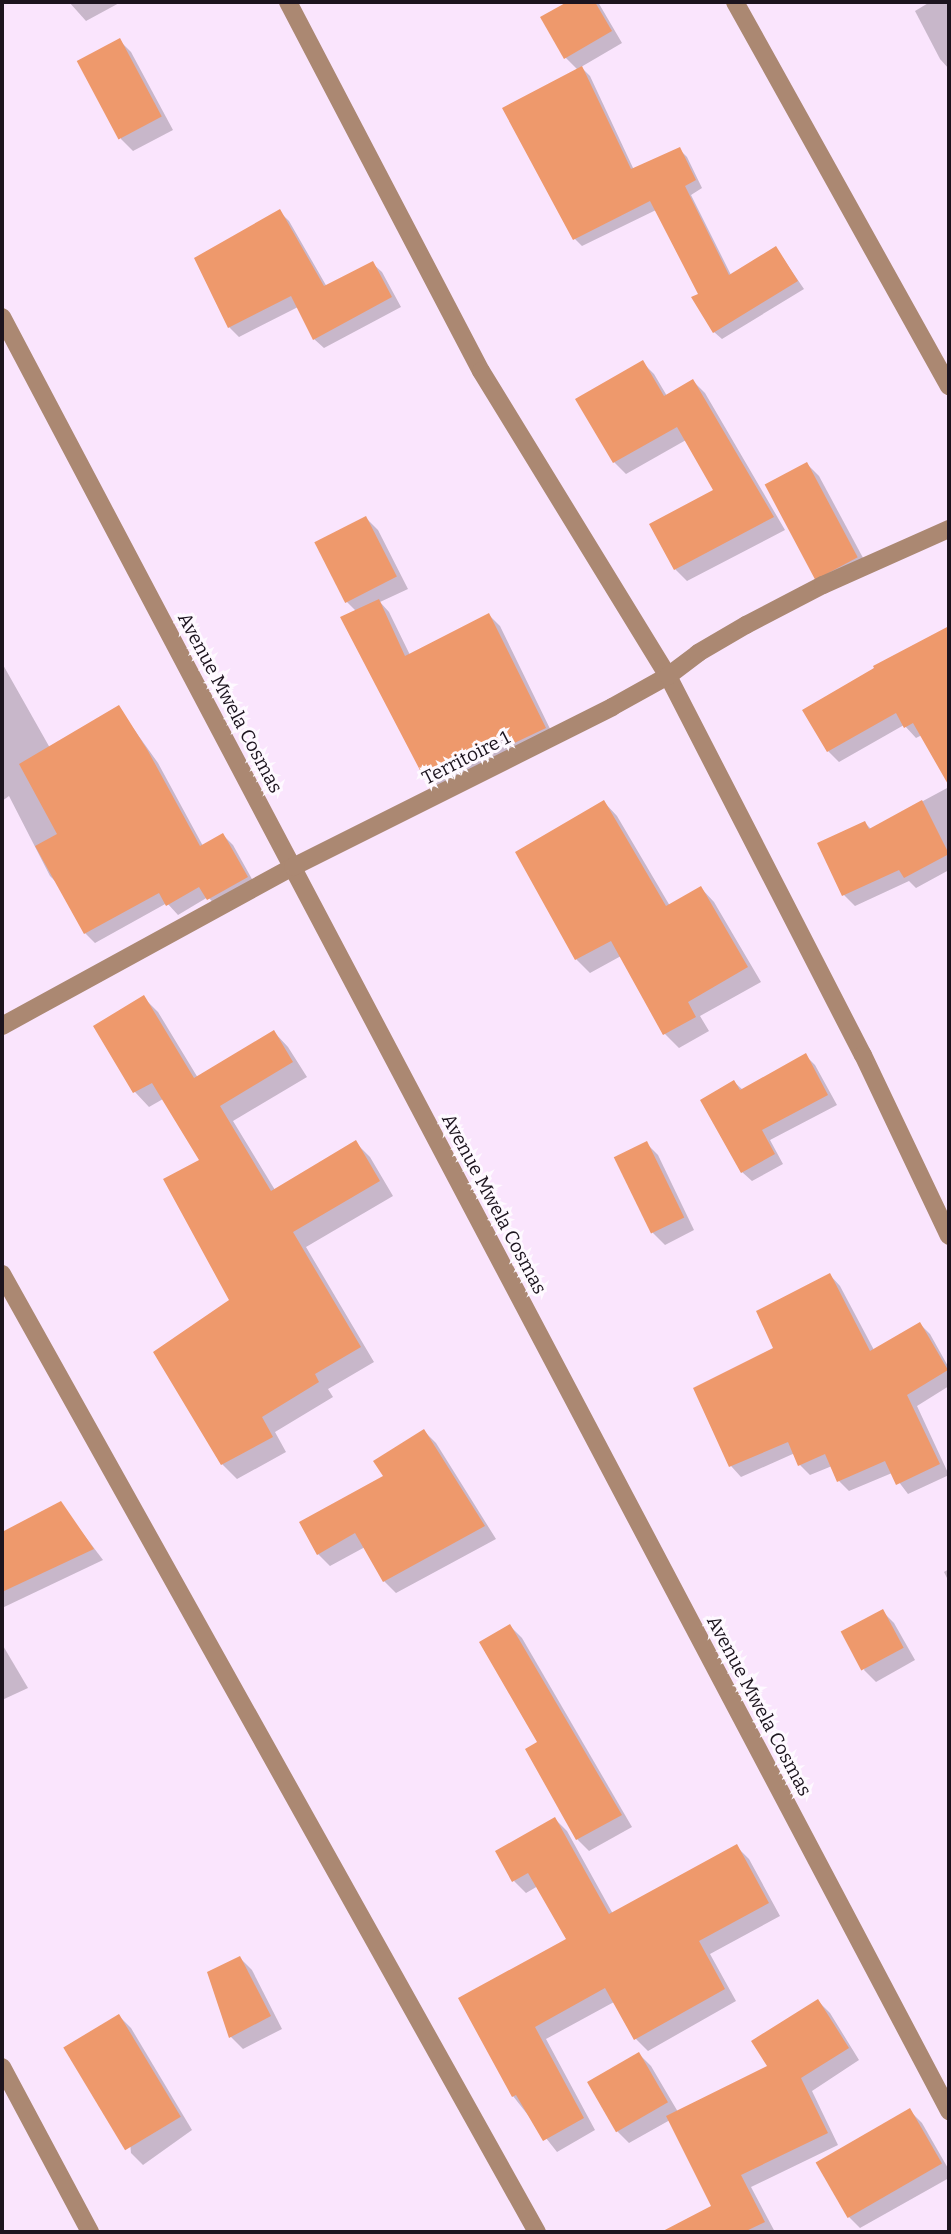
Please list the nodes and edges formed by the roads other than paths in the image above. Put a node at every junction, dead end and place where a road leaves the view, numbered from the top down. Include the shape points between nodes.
1 (288, 2) edge
2 (736, 2) edge
3 (2, 317) edge
4 (949, 386) edge
5 (949, 529) edge
6 (668, 677) junction
7 (293, 867) junction
8 (2, 1026) edge
9 (949, 1236) edge
10 (2, 1274) edge
11 (2, 2067) edge
12 (949, 2111) edge
13 (90, 2232) edge
14 (537, 2232) edge

1 - 6 street via 481,372
2 - 4 street
3 - 7 street, Avenue Mwela Cosmas
5 - 6 street, Territoire 1 via 746,625
6 - 7 street, Territoire 1
6 - 9 street via 863,1055
7 - 8 street, Territoire 1
7 - 12 street, Avenue Mwela Cosmas
10 - 14 street
11 - 13 street

